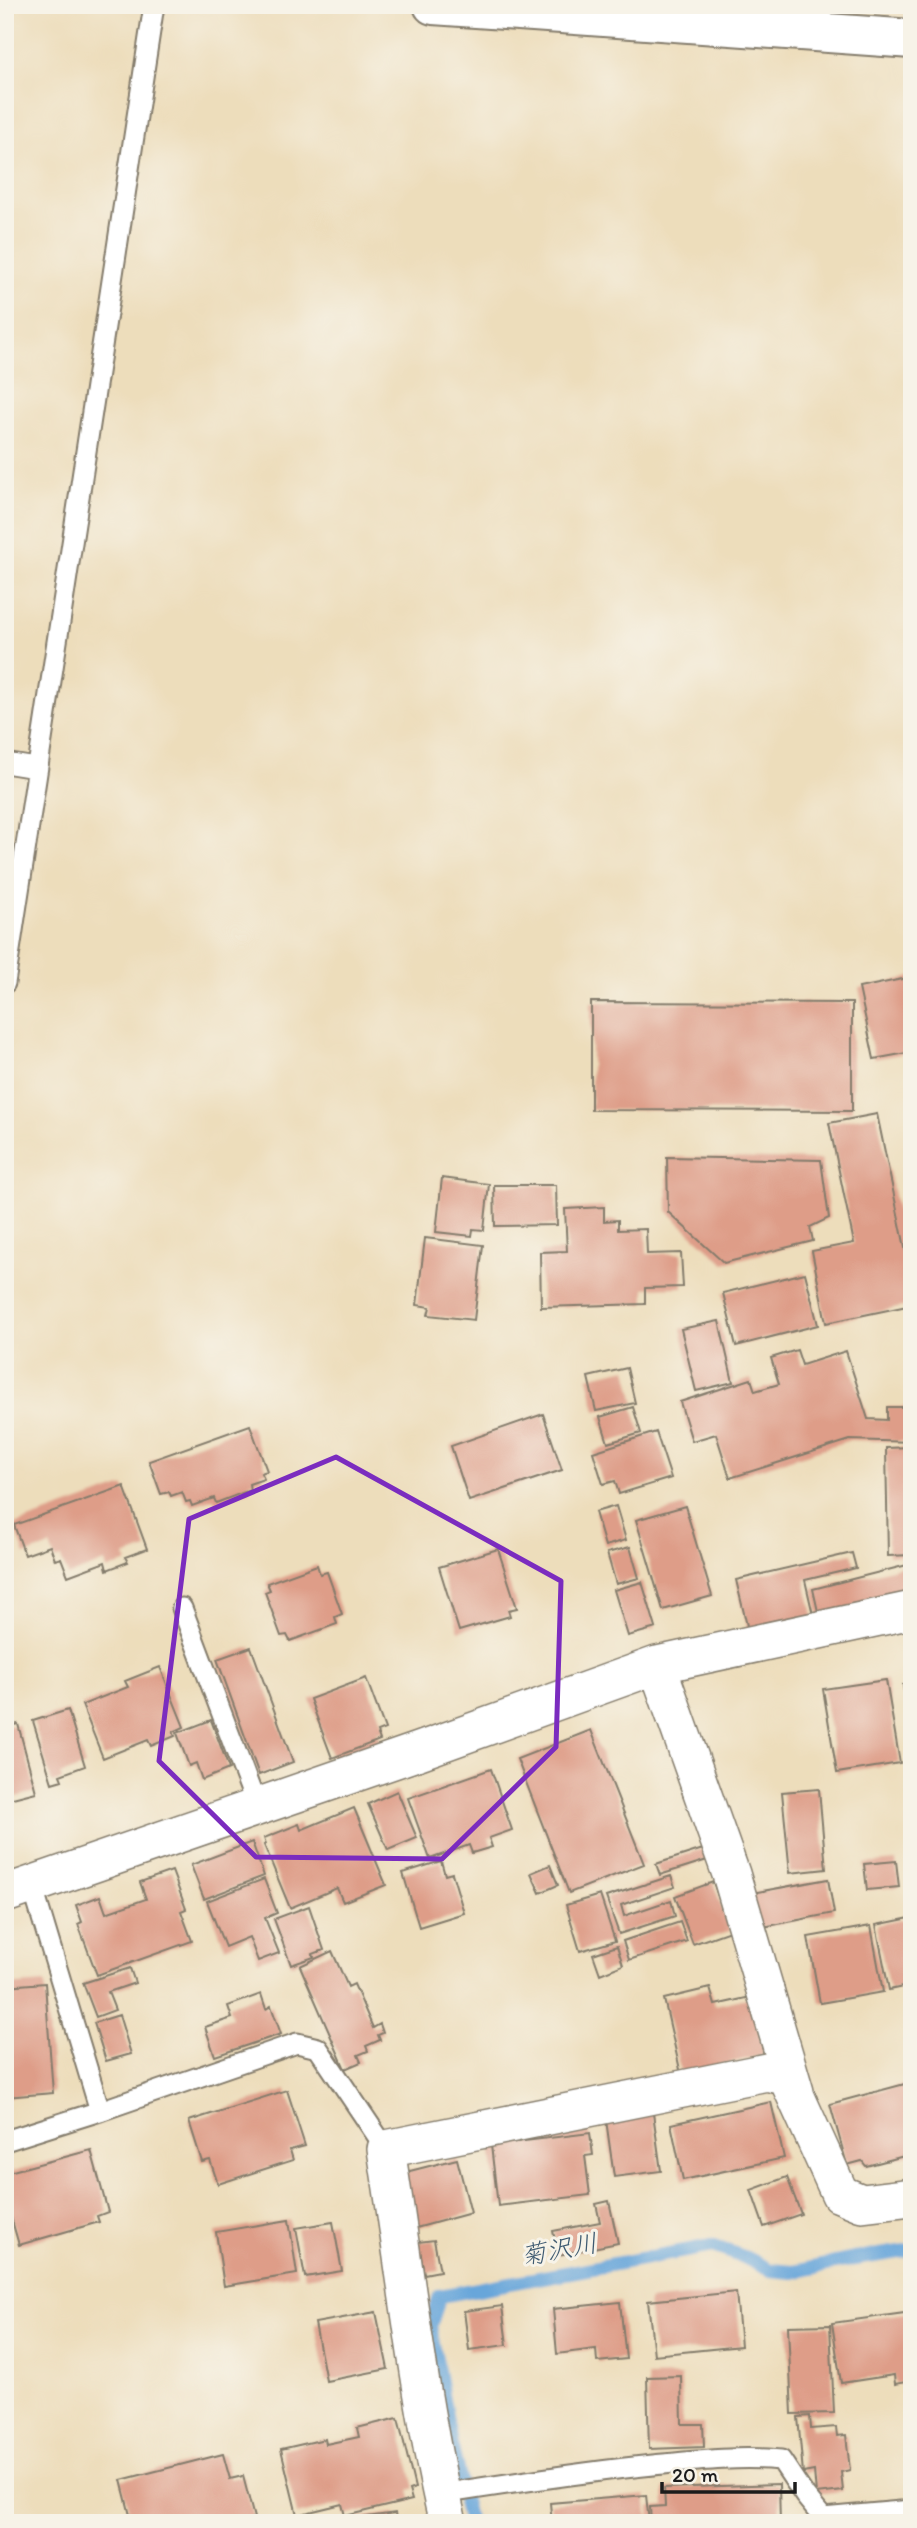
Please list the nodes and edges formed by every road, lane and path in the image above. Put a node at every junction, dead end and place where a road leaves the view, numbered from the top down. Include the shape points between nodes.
1 (154, 5) edge
2 (433, 5) edge
3 (912, 39) edge
4 (5, 763) edge
5 (36, 768) junction
6 (5, 983) edge
7 (182, 1608) dead end
8 (912, 1610) edge
9 (657, 1665) junction
10 (257, 1807) junction
11 (19, 1889) edge
12 (795, 2092) junction
13 (100, 2111) junction
14 (5, 2141) edge
15 (386, 2149) junction
16 (912, 2197) edge
17 (444, 2509) edge
18 (912, 2510) edge
19 (824, 2520) edge

1 - 5 lane
2 - 3 street
4 - 5 lane
5 - 6 lane
7 - 10 lane
8 - 9 street
9 - 10 street
9 - 12 street via 731,1874
10 - 11 street
11 - 13 lane
12 - 15 street via 787,2077 767,2072
12 - 16 street via 840,2194 862,2203
13 - 14 lane
13 - 15 lane via 306,2043 318,2048
15 - 17 street via 424,2410
17 - 19 lane via 581,2472 765,2459 781,2460
18 - 19 lane

